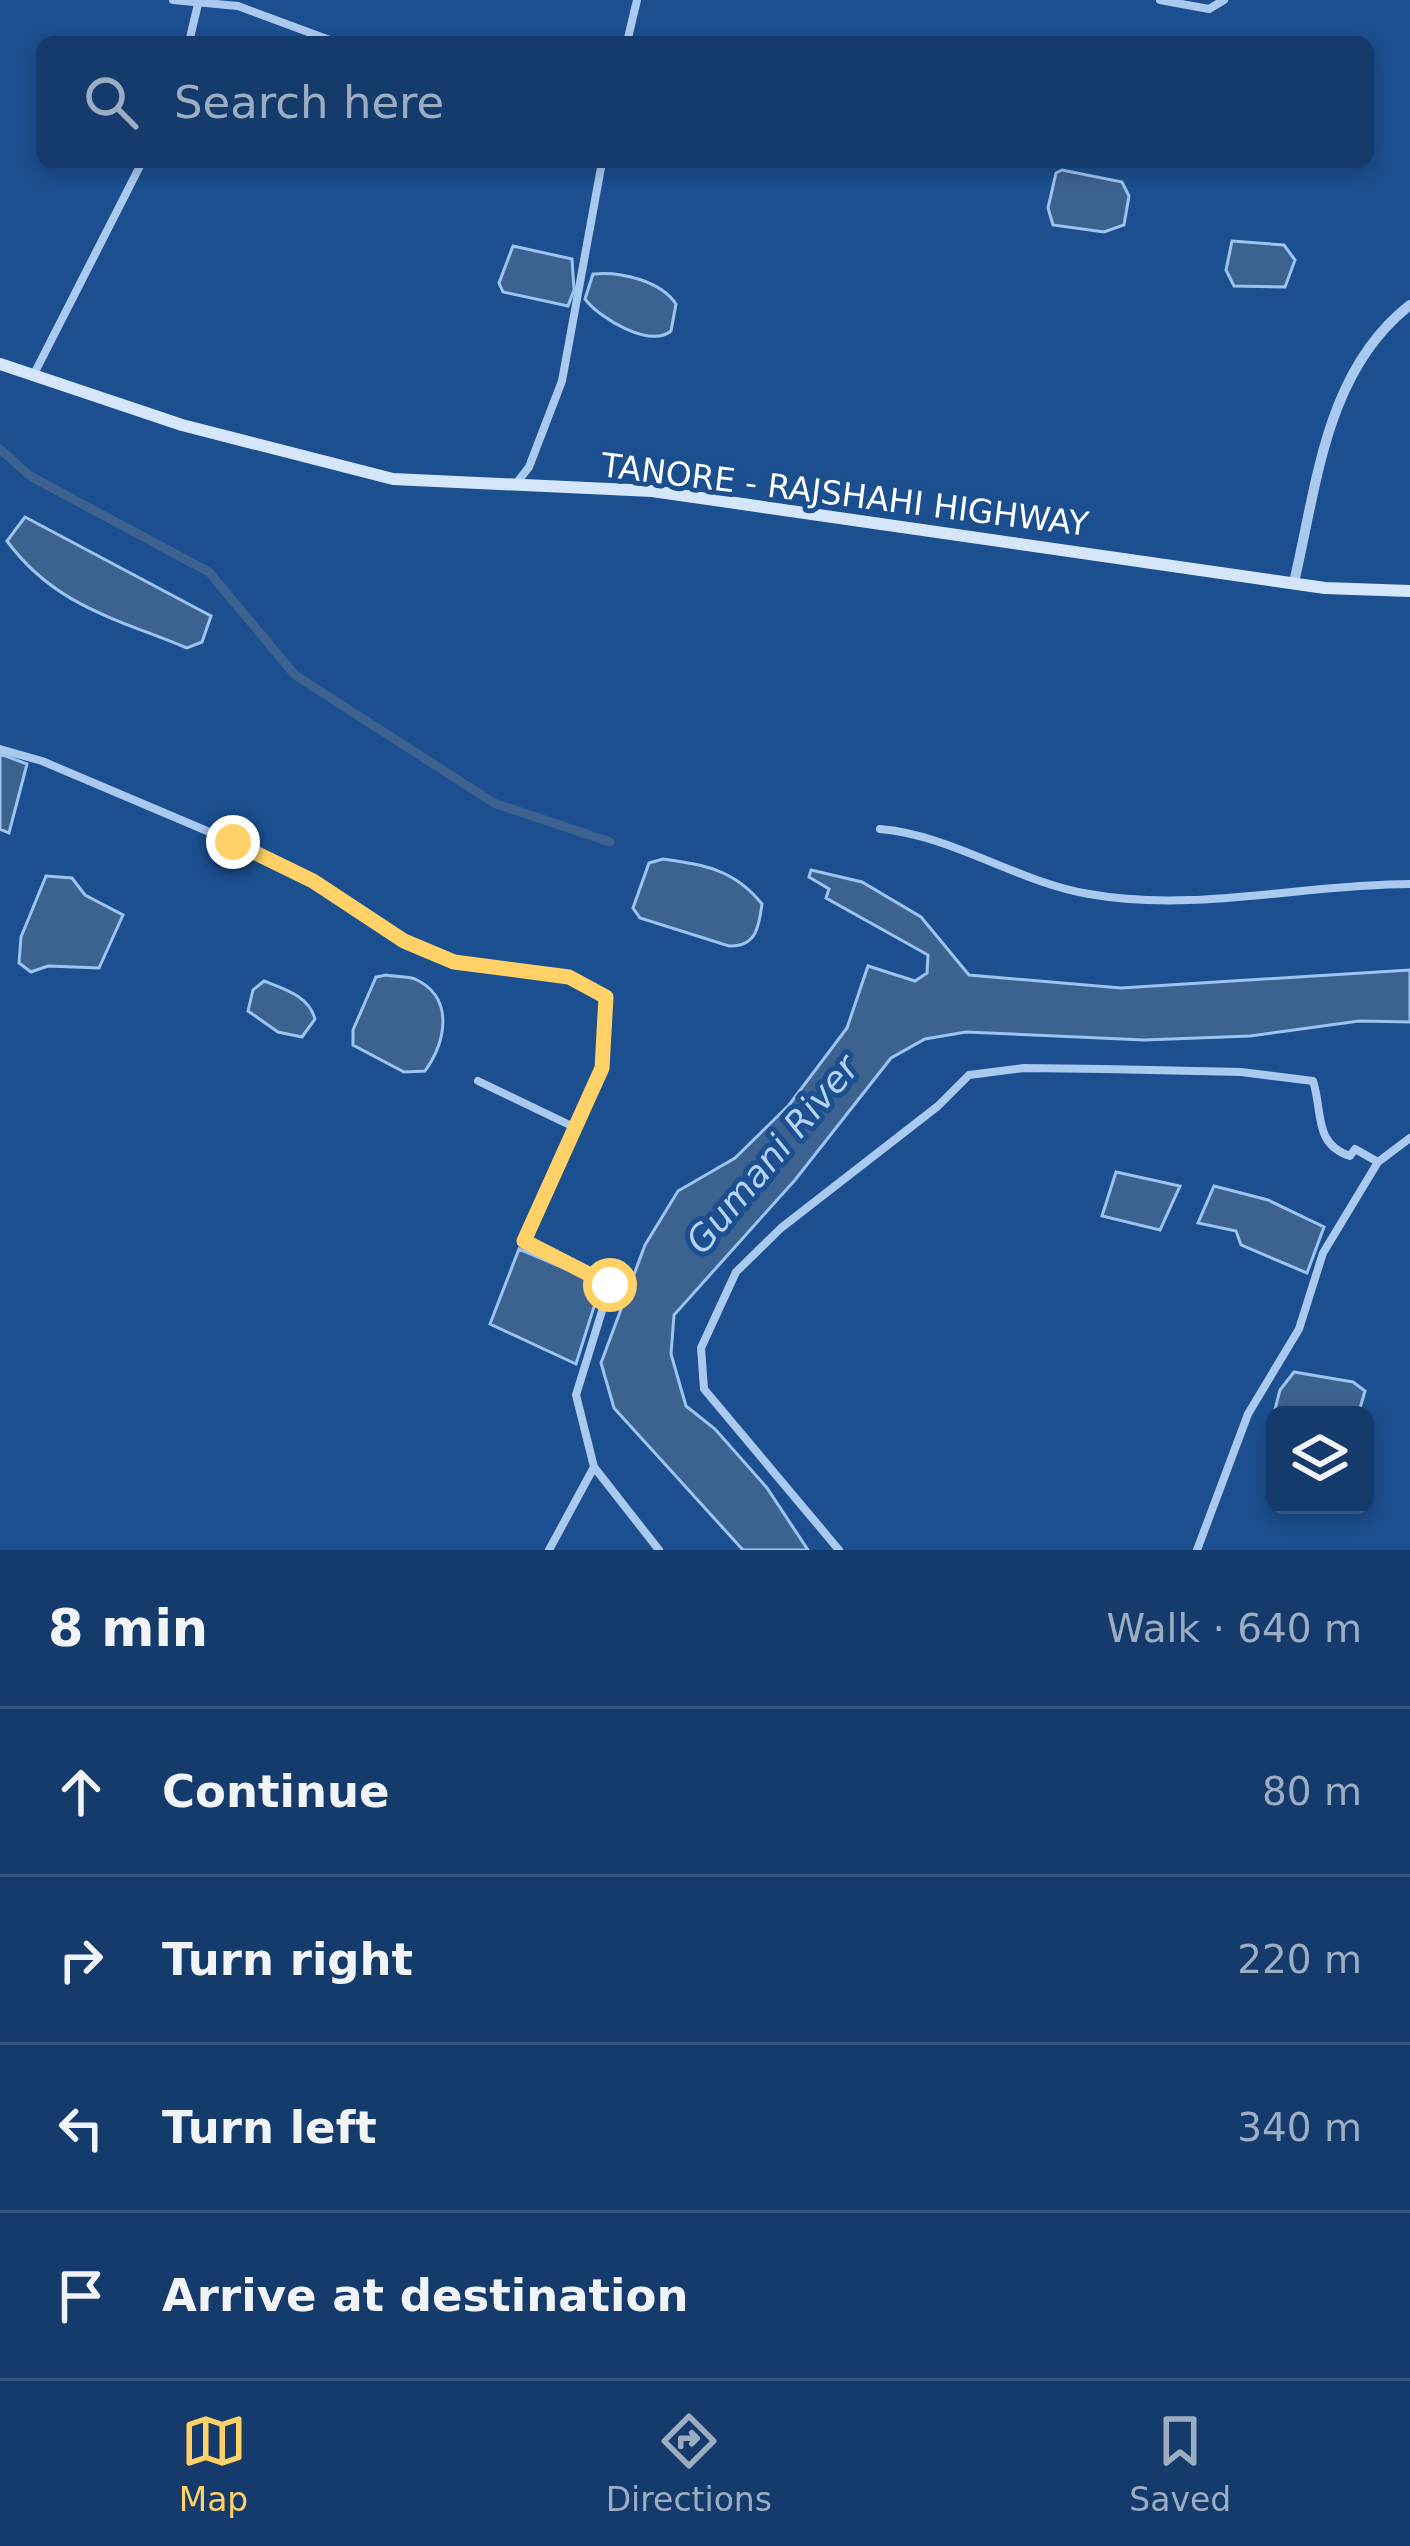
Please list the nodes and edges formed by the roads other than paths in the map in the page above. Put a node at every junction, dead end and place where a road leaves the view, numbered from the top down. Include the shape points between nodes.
1 (172, 0) edge
2 (637, 0) edge
3 (1160, 0) edge
4 (1224, 0) edge
5 (198, 4) junction
6 (190, 36) edge
7 (318, 36) edge
8 (628, 36) edge
9 (139, 168) edge
10 (601, 168) edge
11 (1410, 305) edge
12 (0, 364) edge
13 (34, 374) junction
14 (514, 486) junction
15 (1294, 582) junction
16 (1410, 591) edge
17 (0, 749) edge
18 (880, 829) dead end
19 (1410, 884) edge
20 (478, 1081) dead end
21 (576, 1128) junction
22 (1410, 1138) edge
23 (1378, 1162) junction
24 (594, 1466) junction
25 (548, 1550) edge
26 (659, 1550) edge
27 (839, 1550) edge
28 (1197, 1550) edge

1 - 5 street
2 - 8 street
3 - 4 street via 1209,9
5 - 6 street
5 - 7 street via 238,6
9 - 13 street
10 - 14 street via 564,373 529,467
11 - 15 street via 1343,390
12 - 13 main road, TANORE - RAJSHAHI HIGHWAY
13 - 14 main road, TANORE - RAJSHAHI HIGHWAY via 317,462 393,479
14 - 15 main road, TANORE - RAJSHAHI HIGHWAY via 652,490
15 - 16 main road, TANORE - RAJSHAHI HIGHWAY
17 - 21 street via 233,842 454,962 569,977 606,997 602,1068
18 - 19 street via 1092,895 1222,897
20 - 21 street
21 - 24 street via 524,1241 610,1285 576,1395
22 - 23 street
23 - 27 street via 1328,1142 1313,1081 1106,1069 970,1076 736,1272 701,1348 704,1388
23 - 28 street via 1323,1253 1299,1329 1248,1414
24 - 25 street
24 - 26 street

